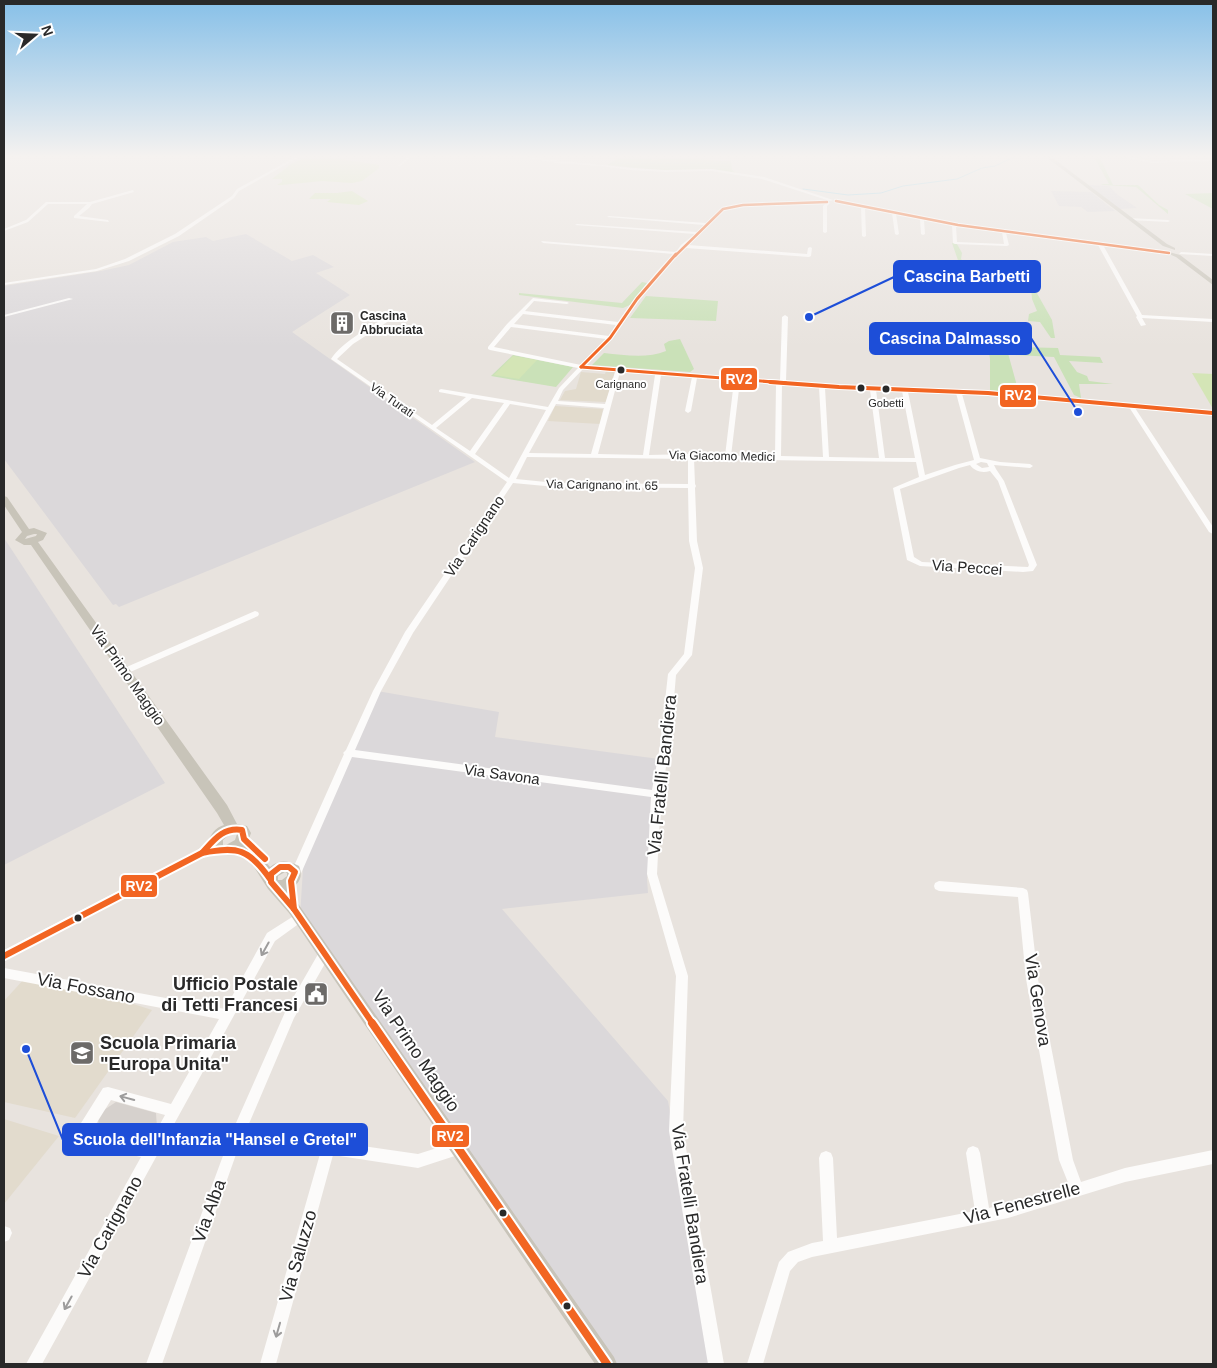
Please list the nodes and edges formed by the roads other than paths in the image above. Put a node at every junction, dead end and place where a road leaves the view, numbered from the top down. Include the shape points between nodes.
1 (922, 219) edge
2 (28, 220) edge
3 (98, 220) edge
4 (199, 220) edge
5 (650, 220) edge
6 (712, 220) edge
7 (824, 220) edge
8 (863, 220) edge
9 (895, 220) edge
10 (927, 220) edge
11 (1130, 220) edge
12 (1145, 220) edge
13 (108, 221) dead end
14 (1168, 221) dead end
15 (708, 224) junction
16 (954, 224) junction
17 (577, 225) dead end
18 (4, 230) edge
19 (824, 232) dead end
20 (1004, 232) junction
21 (697, 233) junction
22 (897, 234) dead end
23 (923, 234) dead end
24 (864, 236) dead end
25 (543, 242) dead end
26 (1099, 243) junction
27 (683, 246) junction
28 (810, 248) dead end
29 (1173, 251) junction
30 (676, 253) junction
31 (1213, 255) edge
32 (1213, 283) edge
33 (4, 284) edge
34 (71, 299) dead end
35 (567, 303) dead end
36 (522, 312) junction
37 (4, 316) edge
38 (393, 316) dead end
39 (1140, 316) junction
40 (785, 317) dead end
41 (1213, 321) edge
42 (619, 324) junction
43 (1143, 325) dead end
44 (509, 326) junction
45 (610, 338) junction
46 (581, 367) junction
47 (618, 370) junction
48 (658, 373) junction
49 (695, 375) junction
50 (737, 378) junction
51 (781, 382) junction
52 (822, 385) junction
53 (873, 388) junction
54 (905, 390) junction
55 (440, 391) dead end
56 (958, 391) junction
57 (471, 396) junction
58 (508, 402) junction
59 (552, 406) junction
60 (608, 406) junction
61 (1131, 406) junction
62 (688, 412) dead end
63 (1213, 413) edge
64 (432, 428) junction
65 (471, 455) junction
66 (525, 455) junction
67 (594, 455) junction
68 (646, 455) junction
69 (690, 456) junction
70 (728, 456) junction
71 (778, 457) junction
72 (826, 458) junction
73 (882, 459) junction
74 (918, 460) junction
75 (977, 462) junction
76 (1030, 466) dead end
77 (993, 468) junction
78 (922, 477) junction
79 (511, 481) junction
80 (693, 486) junction
81 (4, 500) edge
82 (1213, 532) edge
83 (255, 614) dead end
84 (125, 671) junction
85 (348, 753) junction
86 (656, 794) junction
87 (222, 837) junction
88 (244, 840) junction
89 (233, 850) junction
90 (304, 852) junction
91 (280, 867) junction
92 (293, 878) junction
93 (271, 882) junction
94 (939, 886) dead end
95 (297, 913) junction
96 (325, 953) junction
97 (4, 956) edge
98 (4, 973) edge
99 (228, 1015) junction
100 (174, 1111) junction
101 (162, 1132) junction
102 (235, 1140) junction
103 (328, 1148) junction
104 (458, 1148) junction
105 (151, 1153) junction
106 (973, 1153) dead end
107 (1213, 1157) edge
108 (826, 1158) dead end
109 (1077, 1188) junction
110 (983, 1216) junction
111 (830, 1246) junction
112 (34, 1364) edge
113 (154, 1364) edge
114 (268, 1364) edge
115 (607, 1364) edge
116 (716, 1364) edge
117 (755, 1364) edge

1 - 23 street
2 - 18 street
3 - 13 street
4 - 33 street via 133,257 97,270
5 - 15 street
6 - 15 street, Via Carignano
7 - 19 street
8 - 24 street
9 - 22 street
10 - 16 street
11 - 29 main road
12 - 14 street
15 - 21 street, Via Carignano
16 - 20 street
16 - 20 street via 955,243 1007,246
17 - 21 street
20 - 26 street
21 - 27 street, Via Carignano
25 - 30 street
26 - 29 street
26 - 39 street
27 - 28 street via 808,256
27 - 30 street, Via Carignano
29 - 31 street
29 - 32 main road
30 - 42 street, Via Carignano
34 - 37 street
35 - 36 street via 533,299
36 - 42 street
36 - 44 street
38 - 64 street, Via Turati via 355,340 334,360
39 - 41 street
39 - 43 street
40 - 51 street
42 - 45 street, Via Carignano
44 - 45 street
44 - 46 street via 490,348
45 - 46 street, Via Carignano
46 - 47 street
46 - 59 street, Via Carignano via 561,389
47 - 48 street
47 - 60 street
48 - 49 street
48 - 68 street
49 - 50 street
49 - 62 street
50 - 51 street
50 - 70 street
51 - 52 street
51 - 71 street
52 - 53 street
52 - 72 street
53 - 54 street
53 - 73 street
54 - 56 street
54 - 74 street
55 - 57 street
56 - 61 street
56 - 75 street
57 - 58 street
57 - 64 street
58 - 59 street
58 - 65 street
59 - 60 street
59 - 66 street, Via Carignano
60 - 67 street
61 - 63 street
61 - 82 street
64 - 65 street, Via Turati
65 - 79 street, Via Turati
66 - 67 street, Via Giacomo Medici
66 - 79 street, Via Carignano
67 - 68 street, Via Giacomo Medici
68 - 69 street, Via Giacomo Medici
69 - 70 street, Via Giacomo Medici
69 - 80 street, Via Fratelli Bandiera
70 - 71 street, Via Giacomo Medici
71 - 72 street, Via Giacomo Medici
72 - 73 street, Via Giacomo Medici
73 - 74 street, Via Giacomo Medici
74 - 78 street
75 - 77 street, Via Peccei
75 - 78 street, Via Peccei
76 - 77 street
77 - 78 street, Via Peccei via 1033,565 1030,569 920,564 910,558 896,488
79 - 80 street, Via Carignano int. 65 via 556,485
79 - 85 street, Via Carignano via 409,632
80 - 86 street, Via Fratelli Bandiera via 693,541 699,568 688,655 672,674 665,746
81 - 84 main road, Via Primo Maggio
83 - 84 street
84 - 87 main road, Via Primo Maggio via 222,809
85 - 86 street, Via Savona
85 - 90 street, Via Carignano
86 - 116 street, Via Fratelli Bandiera via 652,874 682,976 676,1130
87 - 88 main road via 242,830
87 - 89 main road
87 - 97 street via 202,853
88 - 89 main road
88 - 91 main road via 270,864
89 - 93 main road, Via Primo Maggio via 248,852
90 - 91 street
90 - 92 street, Via Carignano
91 - 92 main road via 294,870
91 - 93 main road via 273,871
92 - 93 main road via 282,886
92 - 95 main road
93 - 95 main road, Via Primo Maggio
94 - 109 street, Via Genova via 1023,893 1032,979 1066,1160
95 - 96 main road, Via Primo Maggio
95 -> 99 street, Via Carignano via 271,937
96 - 102 street, Via Alba via 290,1014
96 - 104 main road, Via Primo Maggio
98 - 99 street, Via Fossano
99 - 100 street, Via Carignano
100 - 101 street, Via Carignano
100 -> 105 street via 108,1093 81,1136
101 - 102 street
101 - 105 street, Via Carignano
102 - 103 street
102 - 113 street, Via Alba
103 - 104 street via 418,1161
103 -> 114 street, Via Saluzzo
104 - 115 main road, Via Primo Maggio
105 -> 112 street, Via Carignano
106 - 110 street
107 - 109 street, Via Fenestrelle
108 - 111 street
109 - 110 street, Via Fenestrelle
110 - 111 street, Via Fenestrelle
111 - 117 street, Via Fenestrelle via 793,1257 784,1267

